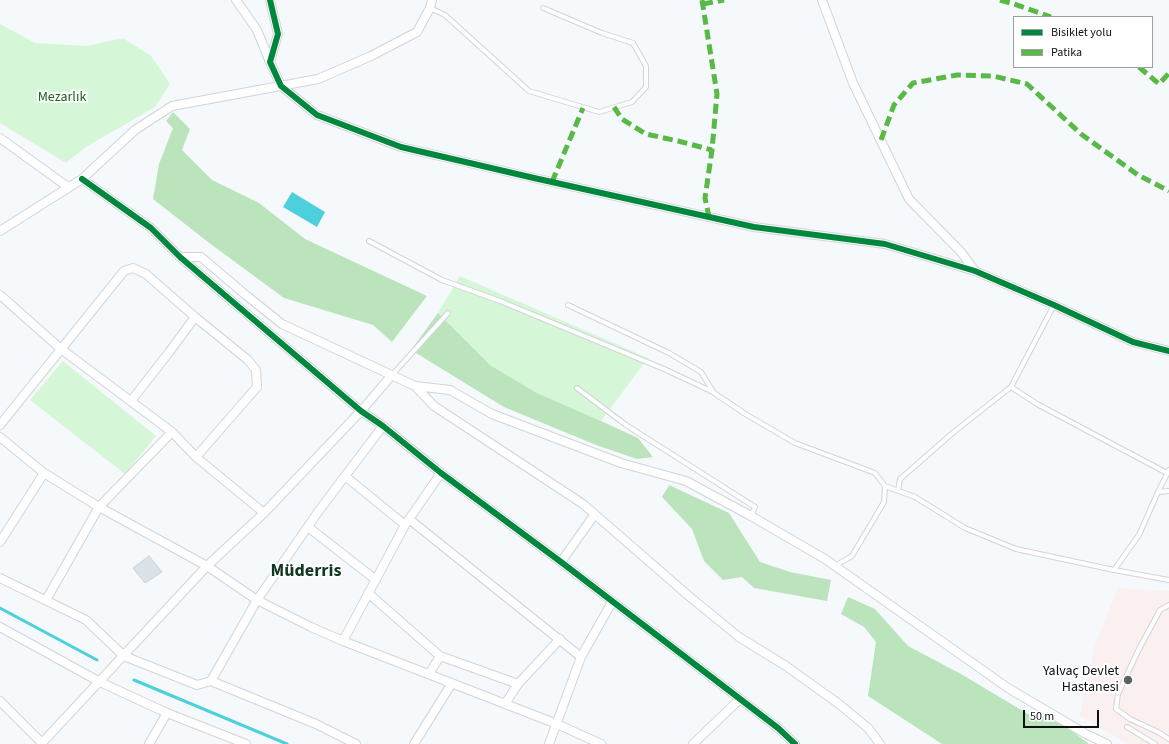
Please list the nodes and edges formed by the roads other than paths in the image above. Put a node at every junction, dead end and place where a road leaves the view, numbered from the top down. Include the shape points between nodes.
1 (236, 0) edge
2 (270, 0) edge
3 (822, 0) edge
4 (431, 4) edge
5 (543, 8) dead end
6 (270, 62) junction
7 (281, 86) junction
8 (0, 138) edge
9 (82, 178) junction
10 (68, 187) junction
11 (0, 231) edge
12 (369, 241) dead end
13 (180, 257) junction
14 (975, 271) junction
15 (0, 295) edge
16 (1054, 305) junction
17 (568, 306) dead end
18 (448, 313) dead end
19 (195, 317) junction
20 (61, 349) junction
21 (1169, 351) edge
22 (392, 375) junction
23 (415, 386) junction
24 (1011, 387) junction
25 (577, 388) dead end
26 (714, 393) junction
27 (131, 401) junction
28 (361, 411) junction
29 (0, 425) edge
30 (383, 426) junction
31 (172, 432) junction
32 (0, 437) edge
33 (196, 457) junction
34 (1168, 471) edge
35 (44, 473) junction
36 (441, 473) junction
37 (345, 476) junction
38 (885, 486) junction
39 (898, 491) junction
40 (1169, 491) edge
41 (1158, 492) junction
42 (99, 507) junction
43 (264, 513) junction
44 (595, 514) junction
45 (751, 516) junction
46 (407, 522) junction
47 (308, 527) junction
48 (0, 542) edge
49 (561, 562) junction
50 (206, 566) junction
51 (835, 566) junction
52 (1114, 570) junction
53 (0, 578) edge
54 (376, 580) junction
55 (1169, 580) edge
56 (368, 593) junction
57 (46, 600) junction
58 (257, 600) junction
59 (612, 602) junction
60 (1169, 605) edge
61 (0, 627) edge
62 (560, 639) junction
63 (343, 641) junction
64 (124, 656) junction
65 (440, 656) junction
66 (581, 657) junction
67 (429, 674) junction
68 (211, 681) junction
69 (100, 682) junction
70 (452, 683) junction
71 (518, 684) junction
72 (740, 699) junction
73 (0, 701) edge
74 (505, 704) junction
75 (167, 713) junction
76 (557, 724) junction
77 (1127, 727) dead end
78 (1169, 739) edge
79 (235, 742) edge
80 (42, 744) edge
81 (149, 744) edge
82 (246, 744) edge
83 (356, 744) edge
84 (414, 744) edge
85 (549, 744) edge
86 (601, 744) edge
87 (693, 744) edge
88 (795, 744) edge
89 (880, 744) edge
90 (1107, 744) edge
91 (1155, 744) edge

1 - 6 street via 257,30
2 - 6 street via 278,34
3 - 14 street via 853,83 909,199 961,252
4 - 5 lane via 529,91 599,112 632,102 646,87 646,66 633,43
4 - 7 street via 417,32 410,36 318,79
6 - 7 street
7 - 9 street via 172,106 135,130
7 - 14 street via 317,114 401,147 754,227 885,244
8 - 10 street
9 - 10 street
9 - 13 street via 151,228
10 - 11 street
12 - 26 lane via 442,280 664,368
13 - 22 street via 201,257 282,324
13 - 28 street
14 - 16 street
15 - 20 street
16 - 21 street via 1133,342
16 - 24 lane
17 - 26 lane via 682,360 701,372
18 - 22 lane
19 - 20 street via 146,274 134,268 124,271
19 - 27 street
19 - 33 street via 248,360 256,370 257,387
20 - 27 street
20 - 29 street
22 - 23 street
22 - 28 street
23 - 44 street via 434,406
23 - 45 street via 450,390 492,414 622,463 686,481
24 - 34 lane via 1037,404
24 - 39 lane via 900,479
25 - 45 lane via 626,425 755,507
26 - 38 lane via 795,444 875,473
27 - 31 street
28 - 30 street
28 - 43 street
30 - 36 street
30 - 37 street
31 - 33 street
31 - 42 street
32 - 35 street
33 - 43 street
34 - 41 lane
35 - 42 street
35 - 48 street
36 - 46 street
36 - 49 street
37 - 46 street
37 - 47 street
38 - 39 lane
38 - 51 lane via 884,502 852,556
39 - 52 lane via 915,497 966,528 1016,549
40 - 41 lane
41 - 52 lane via 1139,536
42 - 50 street
42 - 57 street
43 - 50 street
44 - 49 street
44 - 89 street via 739,637 786,666 839,704 868,728
45 - 51 street
46 - 54 street
46 - 62 street
47 - 54 street
47 - 58 street
49 - 59 street
50 - 58 street
50 - 64 street
51 - 90 street via 1008,688
52 - 55 lane
53 - 57 street
54 - 56 street
56 - 63 street
56 - 65 street
57 - 64 street via 86,620
58 - 63 street
58 - 68 street
59 - 66 street
59 - 72 street
60 - 78 lane via 1160,610 1138,651 1118,694 1116,709
61 - 69 street
62 - 66 street
62 - 71 street
63 - 67 street
64 - 68 street via 197,685
64 - 69 street
65 - 67 street
65 - 71 street
66 - 76 street
67 - 70 street
68 - 83 street via 316,724
69 - 75 street
69 - 80 street
70 - 74 street
70 - 84 street
71 - 74 street
72 - 87 street
72 - 88 street
73 - 80 street
74 - 76 street
75 - 79 street
75 - 81 street
76 - 85 street
76 - 86 street
77 - 91 lane
79 - 82 street

